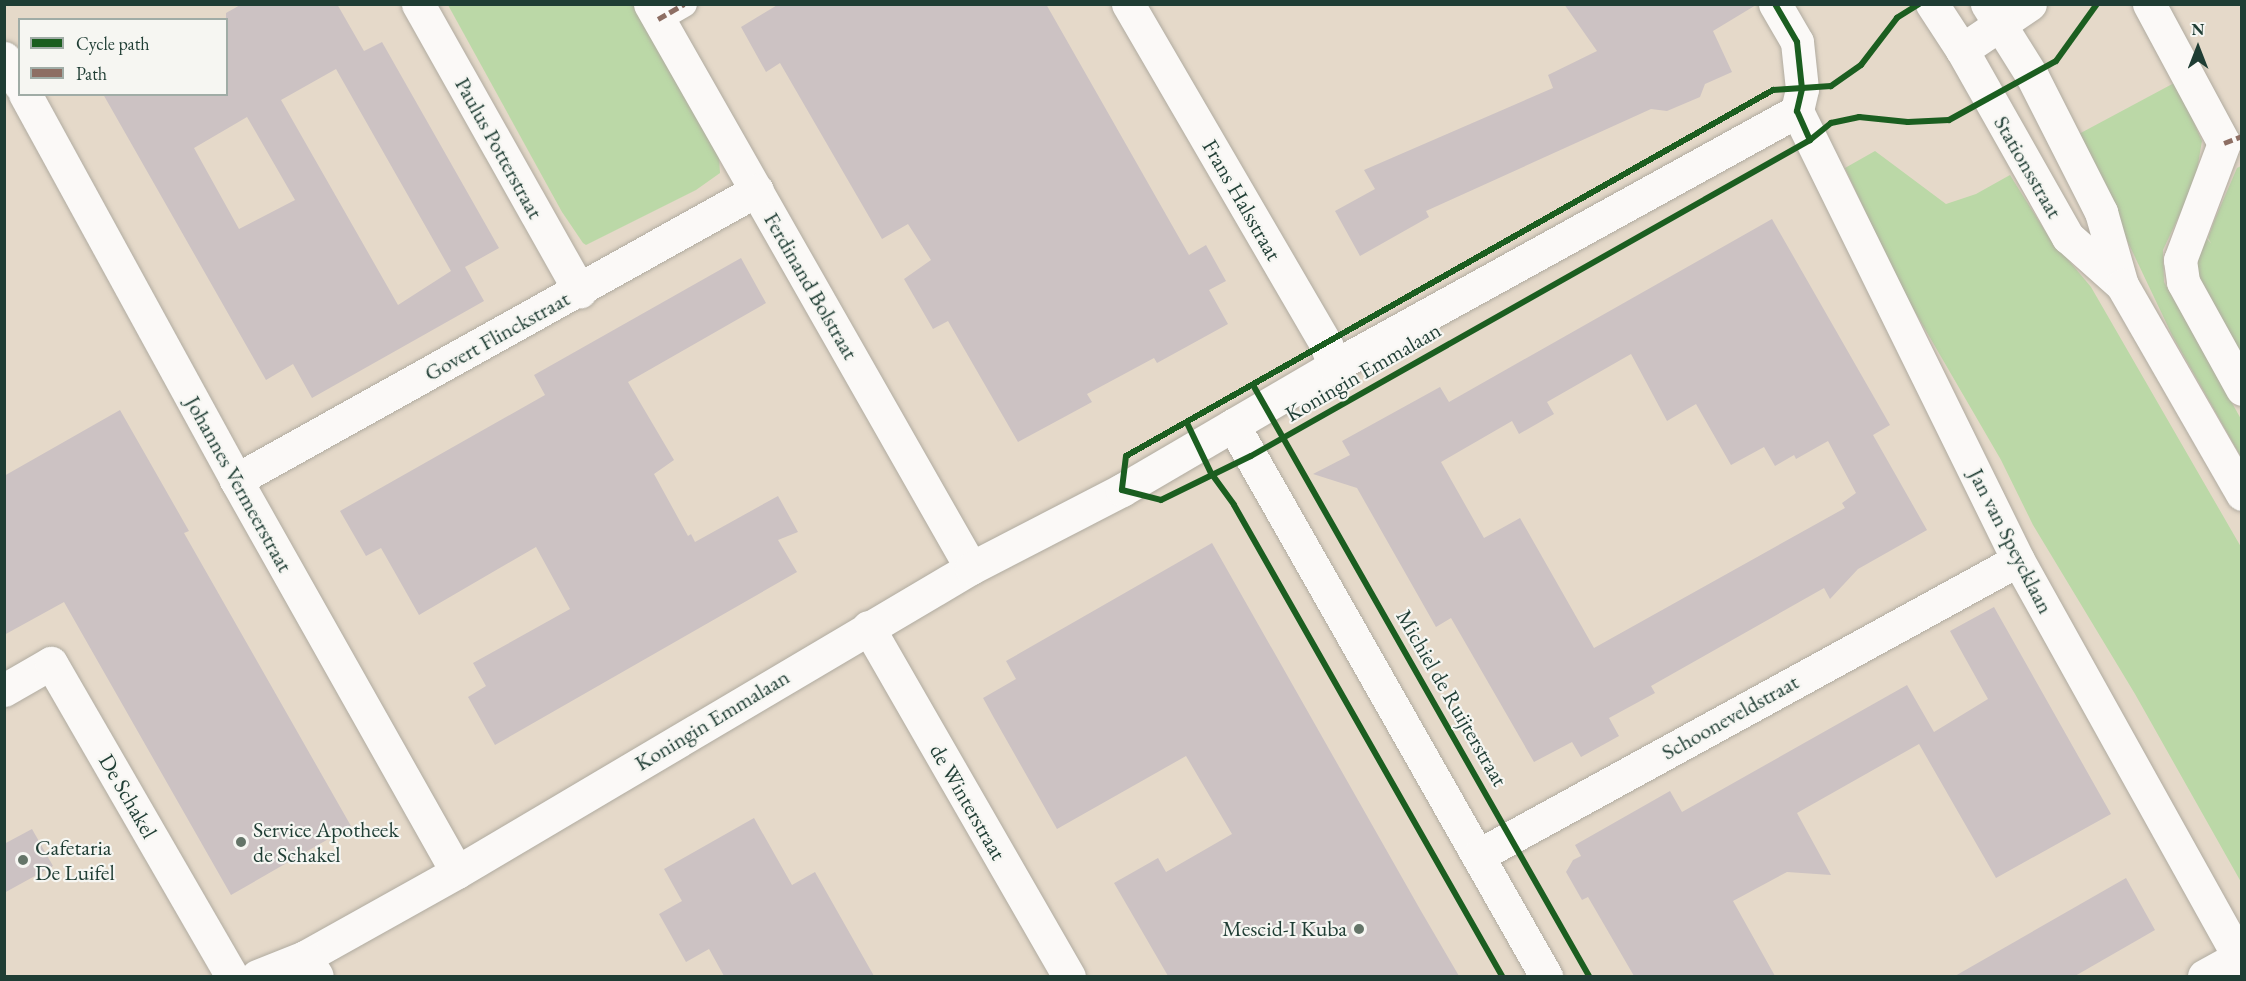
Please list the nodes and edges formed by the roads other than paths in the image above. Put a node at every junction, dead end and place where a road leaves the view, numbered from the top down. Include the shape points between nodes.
1 (418, 4) edge
2 (1128, 4) edge
3 (1775, 4) edge
4 (1932, 4) edge
5 (2030, 4) edge
6 (2149, 4) edge
7 (664, 9) edge
8 (1993, 15) edge
9 (1962, 50) junction
10 (4, 58) edge
11 (18, 82) edge
12 (26, 96) edge
13 (1797, 111) junction
14 (2233, 140) edge
15 (757, 190) junction
16 (2122, 285) junction
17 (580, 291) junction
18 (1334, 366) junction
19 (2241, 389) edge
20 (1233, 425) junction
21 (236, 480) junction
22 (2241, 494) edge
23 (2018, 560) junction
24 (971, 568) junction
25 (868, 627) junction
26 (4, 690) edge
27 (1479, 855) junction
28 (458, 872) junction
29 (2240, 960) edge
30 (312, 967) edge
31 (232, 976) edge
32 (257, 976) edge
33 (1069, 976) edge
34 (1546, 976) edge
35 (2204, 976) edge

1 - 17 street, Paulus Potterstraat
2 - 18 street, Frans Halsstraat via 1326,344
3 - 13 street via 1797,42 1802,89
4 - 9 street, Stationsstraat
5 - 8 street
6 - 14 street
7 - 15 street, Ferdinand Bolstraat
8 - 9 street
8 - 16 street, Stationsstraat via 2032,76 2101,212
9 - 16 street, Stationsstraat via 2068,237
10 - 11 street
12 - 21 street, Johannes Vermeerstraat
13 - 18 street, Koningin Emmalaan
13 - 23 street, Jan van Speycklaan
14 - 19 street via 2180,260 2183,282
15 - 17 street, Govert Flinckstraat
15 - 24 street, Ferdinand Bolstraat
16 - 22 street, Stationsstraat
17 - 21 street, Govert Flinckstraat
18 - 20 street, Koningin Emmalaan
20 - 24 street, Koningin Emmalaan via 1122,490
20 - 27 street
21 - 28 street, Johannes Vermeerstraat
23 - 27 street, Schooneveldstraat
23 - 29 street, Jan van Speycklaan
24 - 25 street, Koningin Emmalaan
25 - 28 street, Koningin Emmalaan
25 - 33 street, de Winterstraat
26 - 31 street, De Schakel via 51,663
27 - 34 street
28 - 30 street, Koningin Emmalaan
29 - 35 street
30 - 32 street, Koningin Emmalaan

